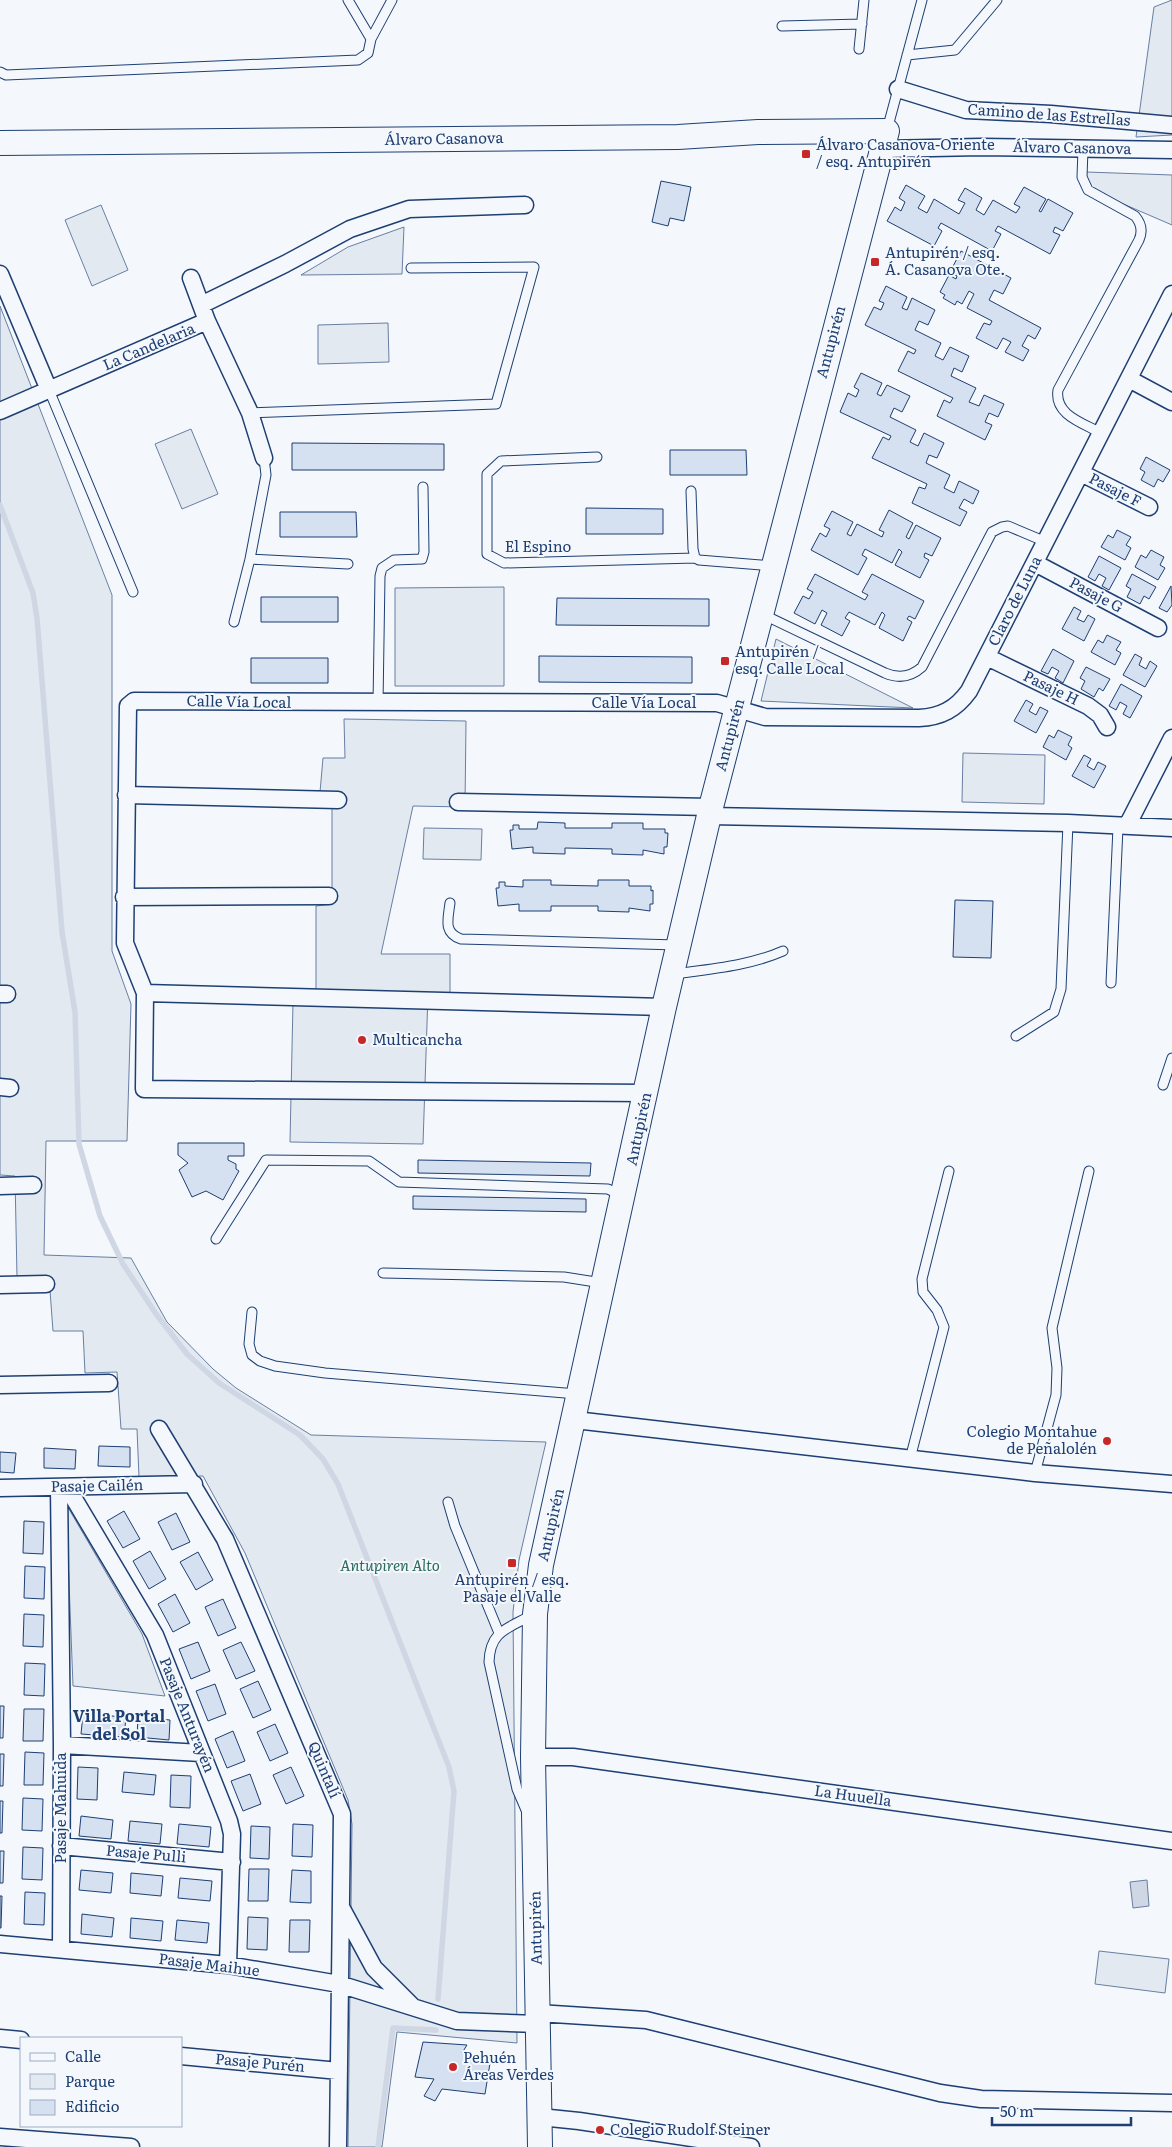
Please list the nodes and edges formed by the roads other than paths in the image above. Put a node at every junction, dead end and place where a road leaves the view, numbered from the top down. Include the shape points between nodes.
1 (348, 0) edge
2 (392, 0) edge
3 (864, 0) edge
4 (922, 0) edge
5 (997, 0) edge
6 (862, 24) junction
7 (782, 26) dead end
8 (372, 39) junction
9 (858, 49) dead end
10 (907, 55) junction
11 (0, 72) edge
12 (898, 89) junction
13 (1172, 125) edge
14 (885, 140) junction
15 (0, 143) edge
16 (1083, 148) junction
17 (1172, 150) edge
18 (525, 205) dead end
19 (411, 268) dead end
20 (0, 274) edge
21 (191, 278) dead end
22 (1172, 294) edge
23 (201, 304) junction
24 (207, 321) junction
25 (1129, 379) junction
26 (49, 390) junction
27 (1172, 402) edge
28 (0, 411) edge
29 (250, 413) junction
30 (1101, 433) junction
31 (596, 456) dead end
32 (264, 458) joint
33 (1081, 473) junction
34 (423, 487) dead end
35 (691, 491) dead end
36 (1149, 507) dead end
37 (1046, 542) junction
38 (695, 558) junction
39 (250, 559) junction
40 (1035, 563) junction
41 (348, 564) dead end
42 (772, 566) junction
43 (133, 592) dead end
44 (760, 613) junction
45 (234, 622) dead end
46 (1158, 628) dead end
47 (987, 656) junction
48 (378, 704) junction
49 (737, 708) junction
50 (1107, 727) dead end
51 (1172, 738) edge
52 (126, 795) junction
53 (338, 800) dead end
54 (458, 802) dead end
55 (710, 812) junction
56 (1068, 823) junction
57 (1123, 827) junction
58 (1172, 828) edge
59 (328, 896) dead end
60 (124, 897) junction
61 (450, 903) dead end
62 (680, 945) junction
63 (783, 951) dead end
64 (672, 974) junction
65 (1111, 983) dead end
66 (144, 993) junction
67 (664, 1007) junction
68 (1016, 1036) dead end
69 (1172, 1058) edge
70 (1163, 1084) dead end
71 (647, 1093) junction
72 (949, 1171) dead end
73 (1090, 1171) dead end
74 (34, 1185) dead end
75 (0, 1186) edge
76 (624, 1198) junction
77 (216, 1240) dead end
78 (383, 1273) dead end
79 (605, 1283) junction
80 (46, 1284) dead end
81 (0, 1285) edge
82 (252, 1312) dead end
83 (109, 1383) dead end
84 (0, 1385) edge
85 (580, 1395) junction
86 (575, 1420) junction
87 (159, 1429) dead end
88 (910, 1459) junction
89 (1035, 1473) junction
90 (194, 1484) junction
91 (1172, 1484) edge
92 (63, 1487) junction
93 (0, 1488) edge
94 (448, 1502) dead end
95 (535, 1614) junction
96 (499, 1633) junction
97 (62, 1745) junction
98 (201, 1753) junction
99 (533, 1757) junction
100 (535, 1831) junction
101 (1172, 1841) edge
102 (61, 1846) junction
103 (232, 1862) junction
104 (341, 1906) junction
105 (0, 1944) edge
106 (60, 1949) junction
107 (228, 1965) junction
108 (339, 1984) junction
109 (414, 2007) junction
110 (538, 2018) junction
111 (0, 2038) edge
112 (20, 2040) edge
113 (182, 2056) edge
114 (339, 2071) junction
115 (1172, 2103) edge
116 (540, 2117) junction
117 (0, 2136) edge
118 (696, 2143) edge
119 (132, 2147) edge
120 (338, 2147) edge
121 (540, 2147) edge
122 (751, 2147) edge

1 - 8 lane
2 - 8 lane
3 - 6 lane
4 - 10 lane
5 - 10 lane via 955,50
6 - 7 lane
6 - 9 lane
8 - 11 lane via 368,53 358,60 6,75
10 - 12 lane
12 - 13 street, Camino de las Estrellas via 966,110
12 - 14 lane
14 - 15 street, Álvaro Casanova via 758,132 678,137
14 - 16 street, Álvaro Casanova
14 - 42 street, Antupirén
16 - 17 street, Álvaro Casanova
16 - 30 lane via 1082,177 1088,190 1135,216 1142,231 1058,390 1058,402 1063,411
18 - 23 street via 409,209 350,229
19 - 29 lane via 534,266 496,404
20 - 26 street
21 - 23 street, La Candelaria
22 - 25 street, Claro de Luna
23 - 24 street, La Candelaria
24 - 26 street, La Candelaria
24 - 29 street
25 - 27 street
25 - 30 street, Claro de Luna
26 - 28 street, La Candelaria
26 - 43 lane
29 - 32 street
30 - 33 street, Claro de Luna
31 - 38 lane, El Espino via 501,461 493,466 487,474 487,554 504,563
32 - 39 lane via 266,475
33 - 36 street, Pasaje F
33 - 37 street, Claro de Luna
34 - 48 lane via 422,559 394,560 382,568 380,576
35 - 38 lane
37 - 40 street, Claro de Luna
37 - 44 lane via 1008,526 992,532 922,667 909,675 885,673
38 - 42 lane, El Espino
39 - 41 lane
39 - 45 lane
40 - 46 street, Pasaje G
40 - 47 street, Claro de Luna
42 - 44 street, Antupirén
44 - 49 street, Antupirén
47 - 49 street, Claro de Luna via 964,698 950,710 930,718 765,717
47 - 50 street, Pasaje H via 1088,706 1100,715
48 - 49 street, Calle Vía Local via 717,703
48 - 52 street, Calle Vía Local via 134,701 128,706
49 - 55 street, Antupirén
51 - 57 street
52 - 53 street
52 - 60 street, Calle Vía Local
54 - 55 street
55 - 56 street
55 - 62 street, Antupirén
56 - 57 street
56 - 68 lane via 1061,989 1054,1012
57 - 58 street
57 - 65 lane
59 - 60 street
60 - 66 street, Calle Vía Local via 125,943
61 - 62 lane via 449,931 461,939
62 - 64 street, Antupirén
63 - 64 lane via 724,967
64 - 67 street, Antupirén
66 - 67 street
66 - 71 street, Calle Vía Local via 144,1089
67 - 71 street, Antupirén
69 - 70 lane
71 - 76 street, Antupirén
72 - 88 lane via 922,1279 923,1292 937,1310 944,1327
73 - 89 lane via 1052,1328 1056,1395
74 - 75 street
76 - 77 lane via 608,1188 399,1182 369,1160 266,1160
76 - 79 street, Antupirén
78 - 79 lane via 564,1277
79 - 85 street, Antupirén
80 - 81 street
82 - 85 lane via 249,1344 252,1355 275,1366
83 - 84 street
85 - 86 street, Antupirén
86 - 88 street
86 - 95 street, Antupirén via 541,1565
87 - 90 street, Quintalí
88 - 89 street
89 - 91 street
90 - 92 street, Pasaje Cailén
90 - 104 street, Quintalí via 225,1539 339,1806 343,1832
92 - 93 street, Pasaje Cailén
92 - 97 street, Pasaje Mahuida
92 - 98 street, Pasaje Anturayén via 155,1636
94 - 96 lane
95 - 96 lane
95 - 99 street, Antupirén
96 - 100 lane via 490,1647 489,1662 517,1789
97 - 98 street
97 - 102 street, Pasaje Mahuida
98 - 103 street, Pasaje Anturayén via 229,1821
99 - 100 street, Antupirén
99 - 101 street, La Huuella via 573,1757
100 - 110 street, Antupirén
102 - 103 street, Pasaje Pulli
102 - 106 street, Pasaje Mahuida
103 - 107 street, Pasaje Anturayén
104 - 108 street, Quintalí
104 - 109 street, Pasaje Maihue via 374,1968
105 - 106 street, Pasaje Maihue
106 - 107 street, Pasaje Maihue
107 - 108 street, Pasaje Maihue
108 - 109 street, Pasaje Maihue
108 - 114 street, Quintalí
109 - 110 street, Pasaje Maihue via 457,2021
110 - 115 street, Pasaje Maihue via 646,2020 940,2093 981,2099
110 - 116 street, Antupirén
111 - 112 street
113 - 114 street, Pasaje Purén
114 - 120 street, Quintalí
116 - 118 street
116 - 121 street, Antupirén
117 - 119 street
118 - 122 street

